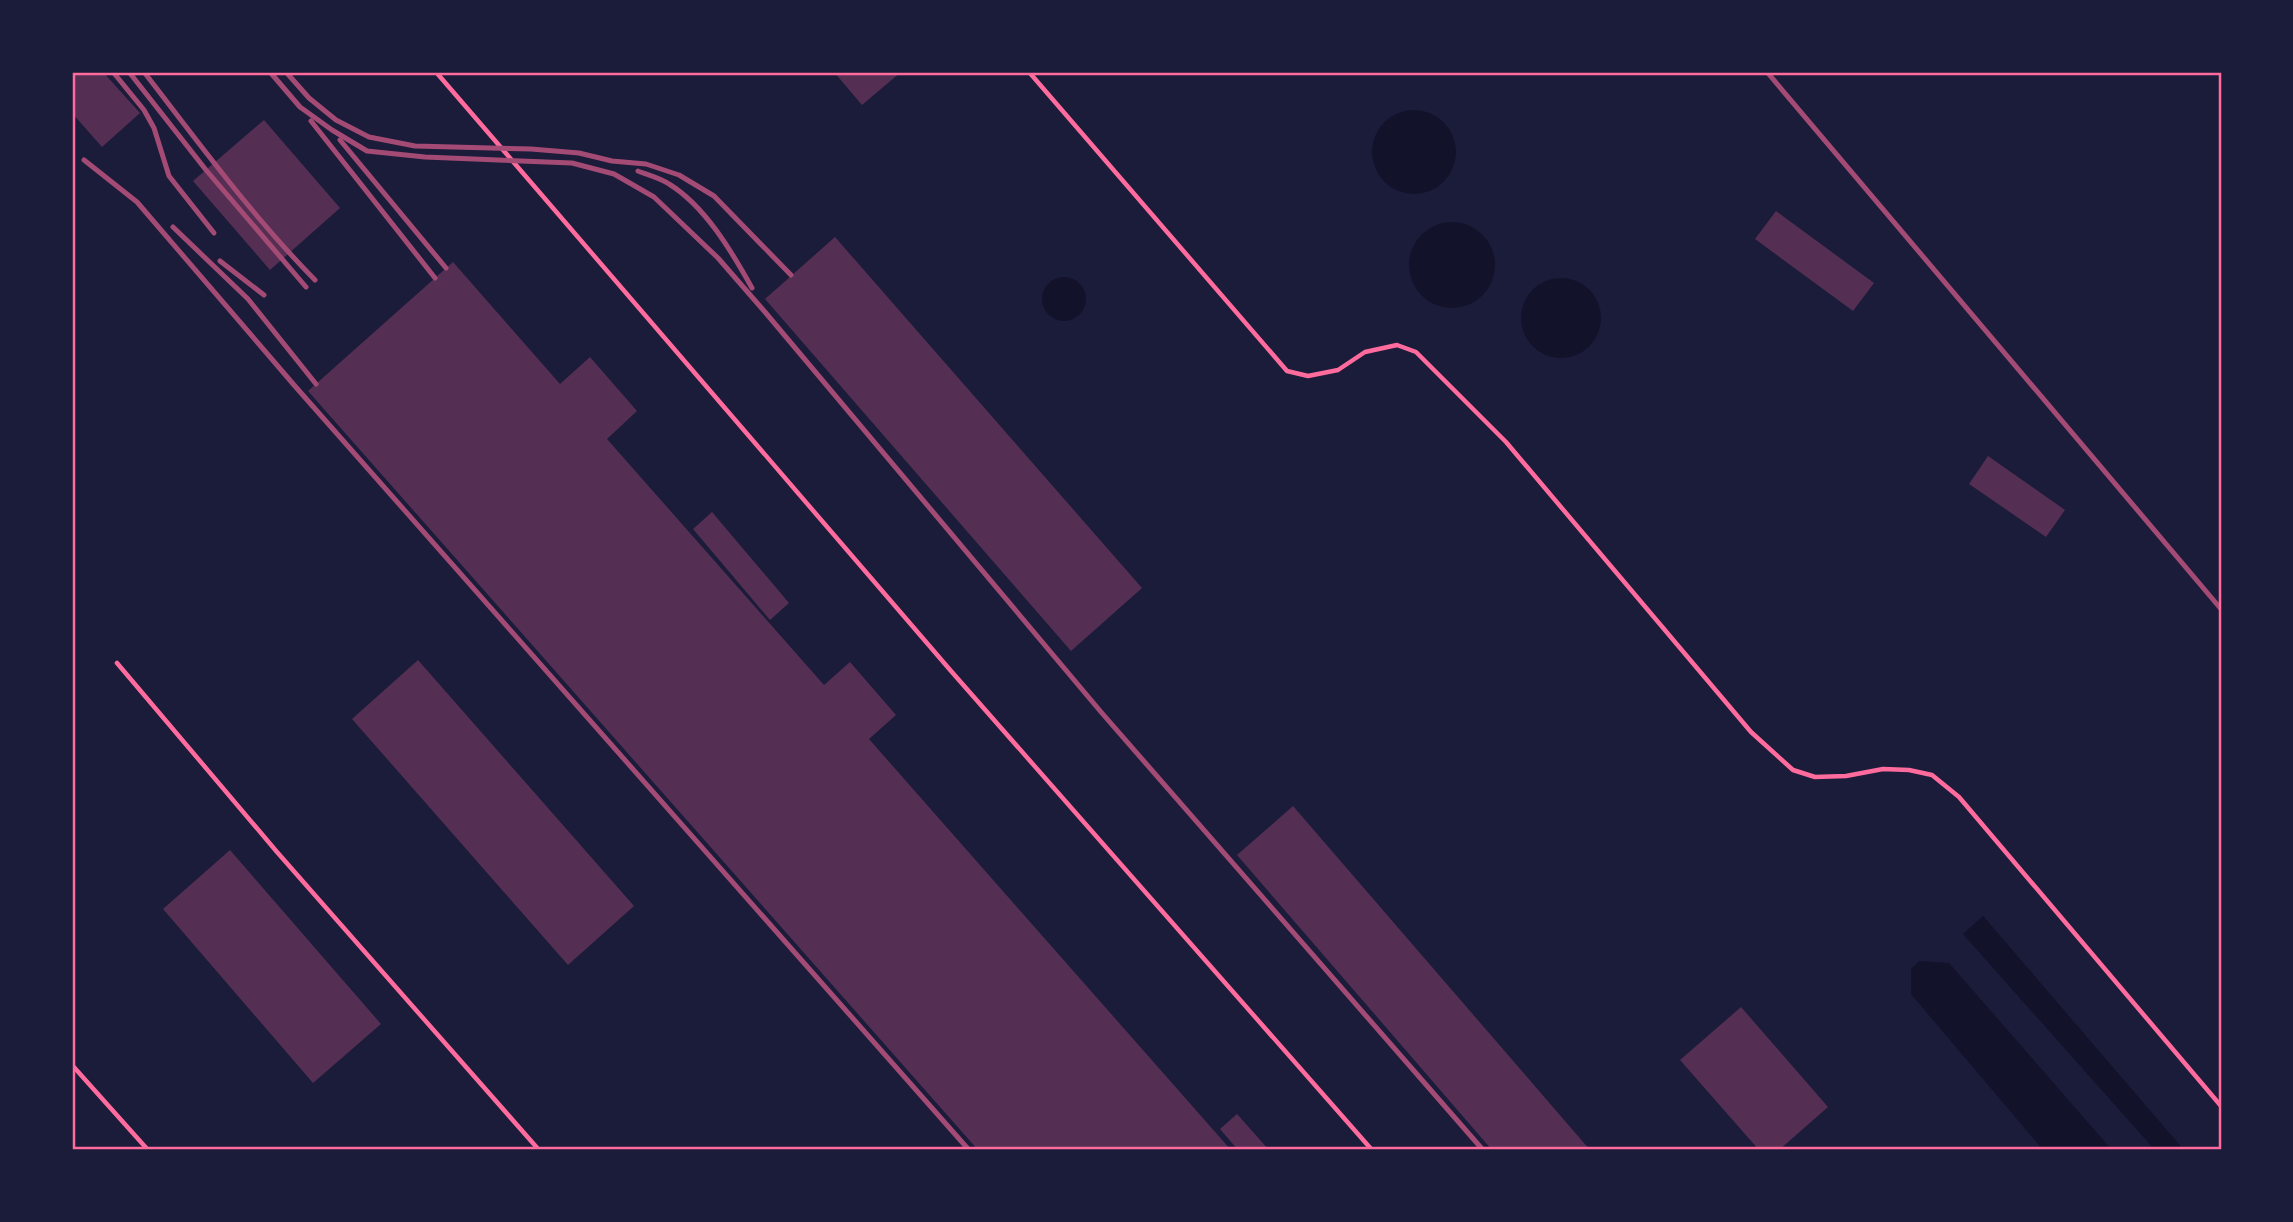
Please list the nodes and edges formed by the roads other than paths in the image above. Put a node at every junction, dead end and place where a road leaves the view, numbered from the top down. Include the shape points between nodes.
1 (436, 72) edge
2 (1029, 72) edge
3 (117, 663) dead end
4 (72, 1065) edge
5 (2221, 1107) edge
6 (148, 1150) edge
7 (539, 1150) edge
8 (1373, 1150) edge

1 - 8 lane via 960,681
2 - 5 lane via 1287,371 1308,376 1338,370 1364,352 1397,345 1416,352 1506,442 1751,732 1793,770 1815,777 1909,769 1932,775 1959,797
3 - 7 lane
4 - 6 lane

